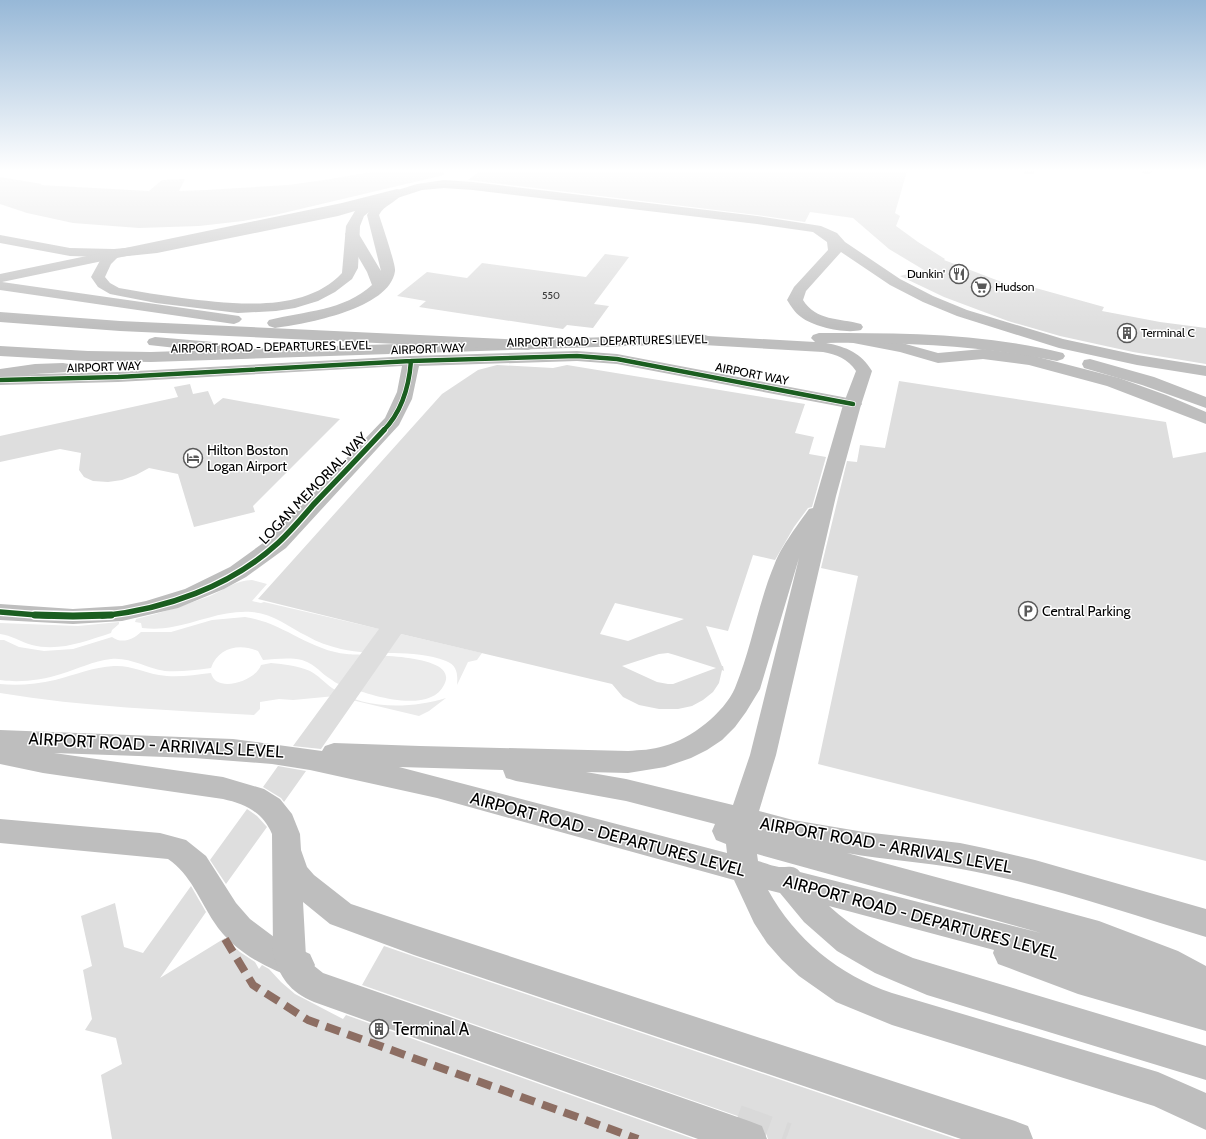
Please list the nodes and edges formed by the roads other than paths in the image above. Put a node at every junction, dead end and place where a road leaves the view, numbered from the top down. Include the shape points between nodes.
1 (269, 222) edge
2 (291, 222) edge
3 (354, 222) edge
4 (375, 222) edge
5 (765, 222) edge
6 (773, 222) edge
7 (352, 234) junction
8 (0, 239) edge
9 (840, 245) junction
10 (114, 253) junction
11 (0, 278) edge
12 (379, 285) junction
13 (0, 286) edge
14 (0, 304) edge
15 (0, 317) edge
16 (283, 326) junction
17 (196, 330) junction
18 (3, 335) edge
19 (78, 338) dead end
20 (847, 338) junction
21 (908, 338) junction
22 (654, 339) junction
23 (941, 339) junction
24 (688, 340) junction
25 (508, 343) junction
26 (528, 345) junction
27 (213, 348) junction
28 (0, 351) edge
29 (276, 353) junction
30 (412, 361) junction
31 (385, 362) junction
32 (1089, 363) junction
33 (1206, 371) edge
34 (0, 374) edge
35 (619, 374) dead end
36 (1206, 377) edge
37 (0, 380) edge
38 (1206, 385) edge
39 (404, 398) junction
40 (1206, 403) edge
41 (853, 404) junction
42 (1206, 419) edge
43 (826, 497) junction
44 (0, 612) edge
45 (0, 739) edge
46 (0, 750) edge
47 (0, 754) edge
48 (420, 757) junction
49 (762, 763) junction
50 (0, 831) edge
51 (778, 838) junction
52 (288, 849) junction
53 (888, 909) junction
54 (1206, 923) edge
55 (1206, 984) edge
56 (1206, 989) edge
57 (1206, 1015) edge
58 (1206, 1063) edge
59 (1206, 1112) edge
60 (749, 1139) tunnel mouth
61 (1015, 1139) edge

1 - 11 main road
2 - 10 main road via 179,246
3 - 7 main road
4 - 12 main road via 388,269
5 - 23 main road via 820,232 832,238 836,246 835,251 796,295 795,300 802,311 831,324
6 - 9 main road via 826,232
7 - 10 main road via 349,272 339,283 307,299 264,308 226,308 115,291 106,287 98,277 105,262
7 - 12 main road
8 - 10 main road via 70,252
9 - 21 main road via 799,290 795,296 796,302 807,314 819,320
9 - 33 main road via 895,282 962,313 1059,343 1137,360
12 - 17 main road via 352,304 318,316 284,322
13 - 16 main road
14 - 16 main road via 124,317
15 - 17 main road
16 - 25 main road
17 - 26 main road
18 - 27 main road, AIRPORT ROAD - DEPARTURES LEVEL via 90,348
19 - 27 main road
20 - 21 main road
20 - 24 main road
20 - 42 main road via 902,348 938,358 983,354 1038,361 1128,387
21 - 32 main road via 988,344 1042,352
22 - 23 main road, AIRPORT ROAD - DEPARTURES LEVEL
22 - 25 main road, AIRPORT ROAD - DEPARTURES LEVEL
22 - 35 main road via 825,347 857,359 866,372 855,386 830,391 644,365 628,368
23 - 32 main road, AIRPORT ROAD - DEPARTURES LEVEL via 1021,348
24 - 26 main road
24 - 41 main road via 823,347 850,354 864,370
25 - 27 main road, AIRPORT ROAD - DEPARTURES LEVEL
26 - 29 main road
28 - 29 main road via 105,357
29 - 34 main road via 188,362 35,369
30 - 31 main road, AIRPORT WAY
30 - 39 main road, LOGAN MEMORIAL WAY
30 - 41 main road, AIRPORT WAY via 546,356 617,359
31 - 37 main road, AIRPORT WAY via 118,378
31 - 39 main road
32 - 36 main road
32 - 38 main road
32 - 40 main road, AIRPORT ROAD - DEPARTURES LEVEL via 1145,380
39 - 44 main road, LOGAN MEMORIAL WAY via 393,420 278,543 238,573 214,586 159,606 98,616
41 - 43 main road
43 - 48 main road via 786,562 743,698 726,722 707,738 673,754 642,761
43 - 49 main road
45 - 48 main road, AIRPORT ROAD - ARRIVALS LEVEL
45 - 53 main road, AIRPORT ROAD - DEPARTURES LEVEL via 220,750 308,759 425,784
46 - 52 main road via 244,793 260,799 273,809 282,822
47 - 60 main road via 223,788 260,799 273,809 286,834 289,952 295,967 307,982 329,992
48 - 51 main road via 496,767 626,790 724,822 743,838
49 - 58 main road via 759,800 762,821 777,861 794,890 809,908 853,944 888,964 927,979
49 - 59 main road via 741,827 743,861 754,892 770,921 790,946 815,969 847,991 867,1000 1158,1090
50 - 52 main road via 160,844 177,849 204,875 232,922 247,936 304,967 292,949
51 - 54 main road, AIRPORT ROAD - ARRIVALS LEVEL via 841,841 960,856 1035,873
51 - 55 main road via 1099,935 1166,962
52 - 61 main road via 294,872 303,884 341,914
53 - 56 main road, AIRPORT ROAD - DEPARTURES LEVEL
53 - 57 main road via 1078,978

